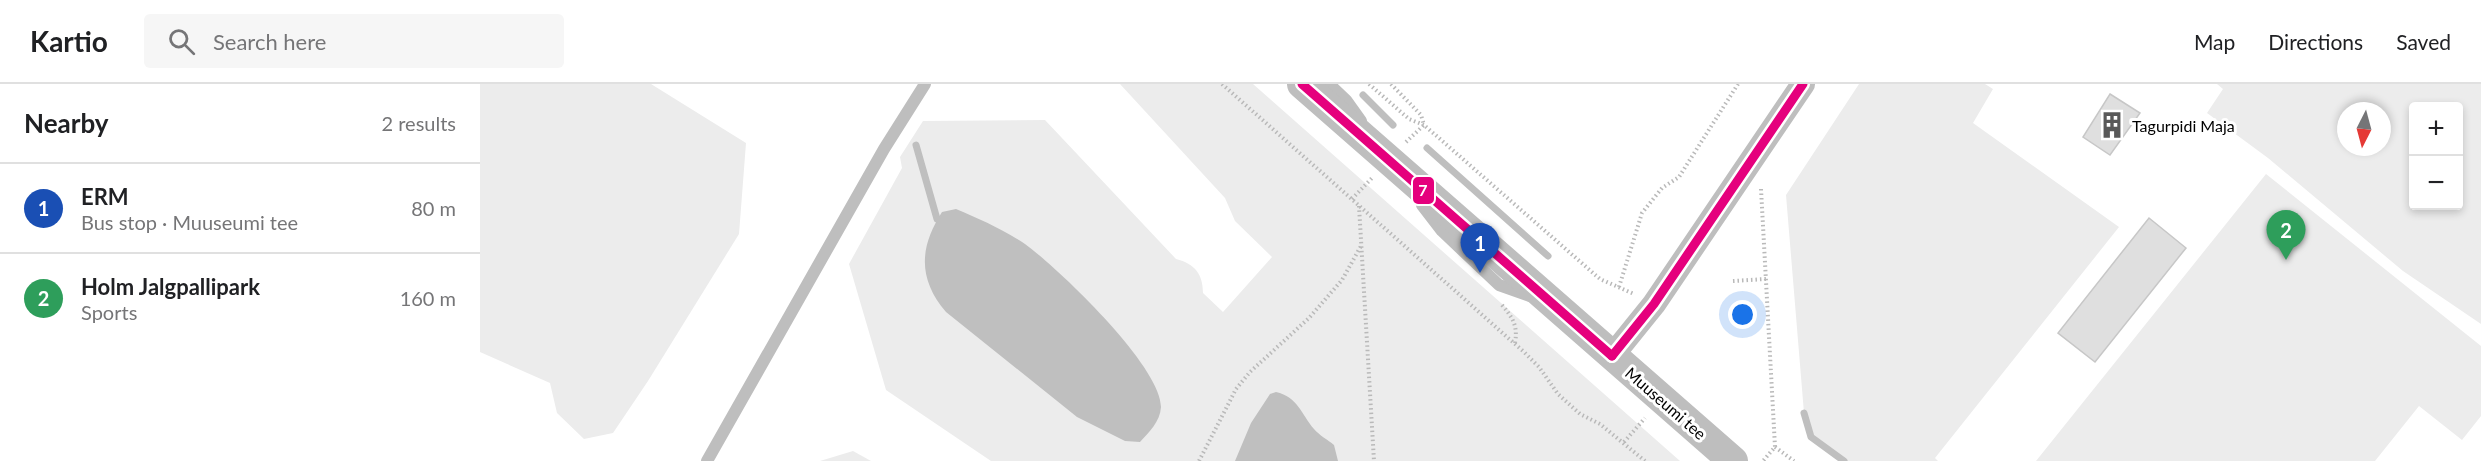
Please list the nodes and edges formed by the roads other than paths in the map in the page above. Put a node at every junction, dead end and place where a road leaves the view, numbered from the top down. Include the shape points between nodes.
1 (925, 84) edge
2 (1302, 84) edge
3 (1329, 84) edge
4 (1803, 84) edge
5 (1391, 158) junction
6 (1612, 356) junction
7 (707, 461) edge
8 (1733, 461) edge

1 - 7 lane
2 - 5 street, Muuseumi tee
3 - 5 lane
4 - 6 street via 1654,304
5 - 6 street, Muuseumi tee
6 - 8 street, Muuseumi tee

